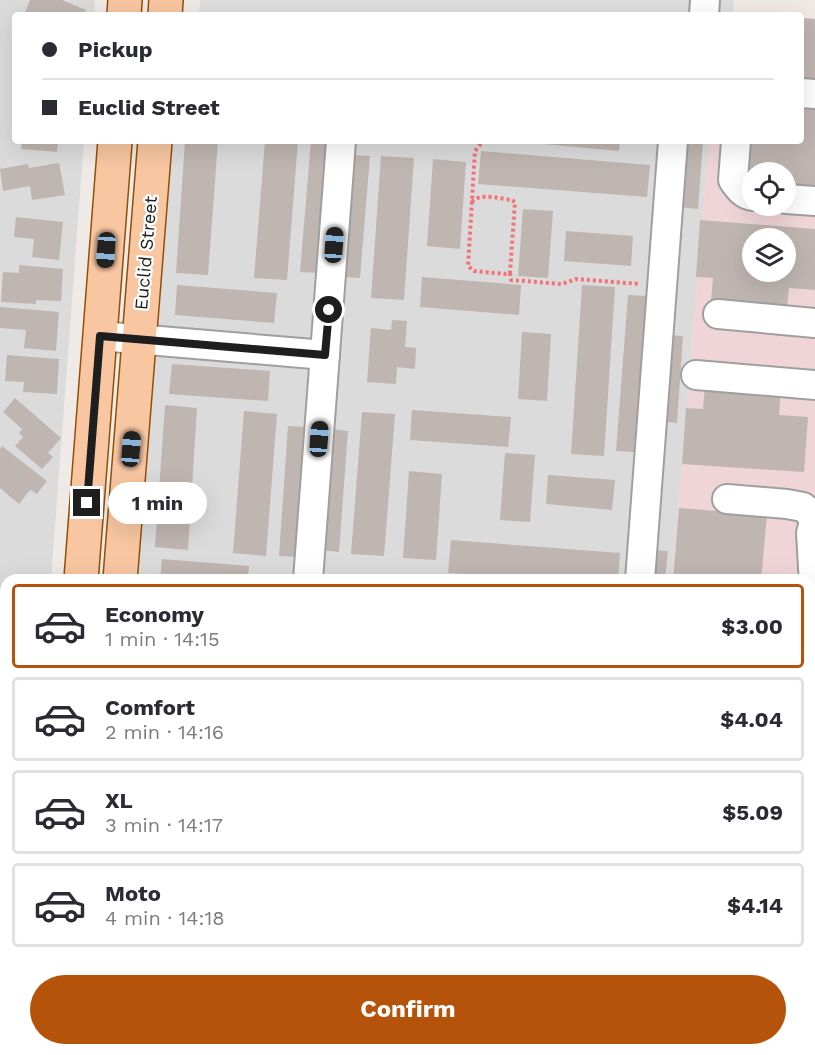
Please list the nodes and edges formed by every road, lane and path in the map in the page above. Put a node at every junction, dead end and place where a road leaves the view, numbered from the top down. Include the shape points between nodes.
1 (115, 144) edge
2 (155, 144) edge
3 (342, 144) edge
4 (481, 144) edge
5 (674, 144) edge
6 (736, 144) edge
7 (742, 190) edge
8 (796, 200) edge
9 (815, 201) edge
10 (472, 202) junction
11 (510, 273) junction
12 (663, 286) junction
13 (718, 314) dead end
14 (815, 323) edge
15 (100, 336) junction
16 (139, 339) junction
17 (325, 355) junction
18 (696, 375) dead end
19 (815, 385) edge
20 (727, 499) dead end
21 (815, 518) edge
22 (81, 574) edge
23 (120, 574) edge
24 (308, 574) edge
25 (640, 574) edge
26 (813, 574) edge

1 - 15 main road
2 - 16 main road, Euclid Street
3 - 17 street
4 - 10 path via 475,151
5 - 12 street
6 - 7 street via 733,180
8 - 9 street
10 - 11 path via 468,266 474,271
10 - 11 path via 480,196 515,202
11 - 12 path via 510,280 562,284 576,279
12 - 25 street
13 - 14 street
15 - 16 street
15 - 22 main road
16 - 17 street
16 - 23 main road, Euclid Street
17 - 24 street
18 - 19 street
20 - 21 street via 803,507
21 - 26 street via 811,533

